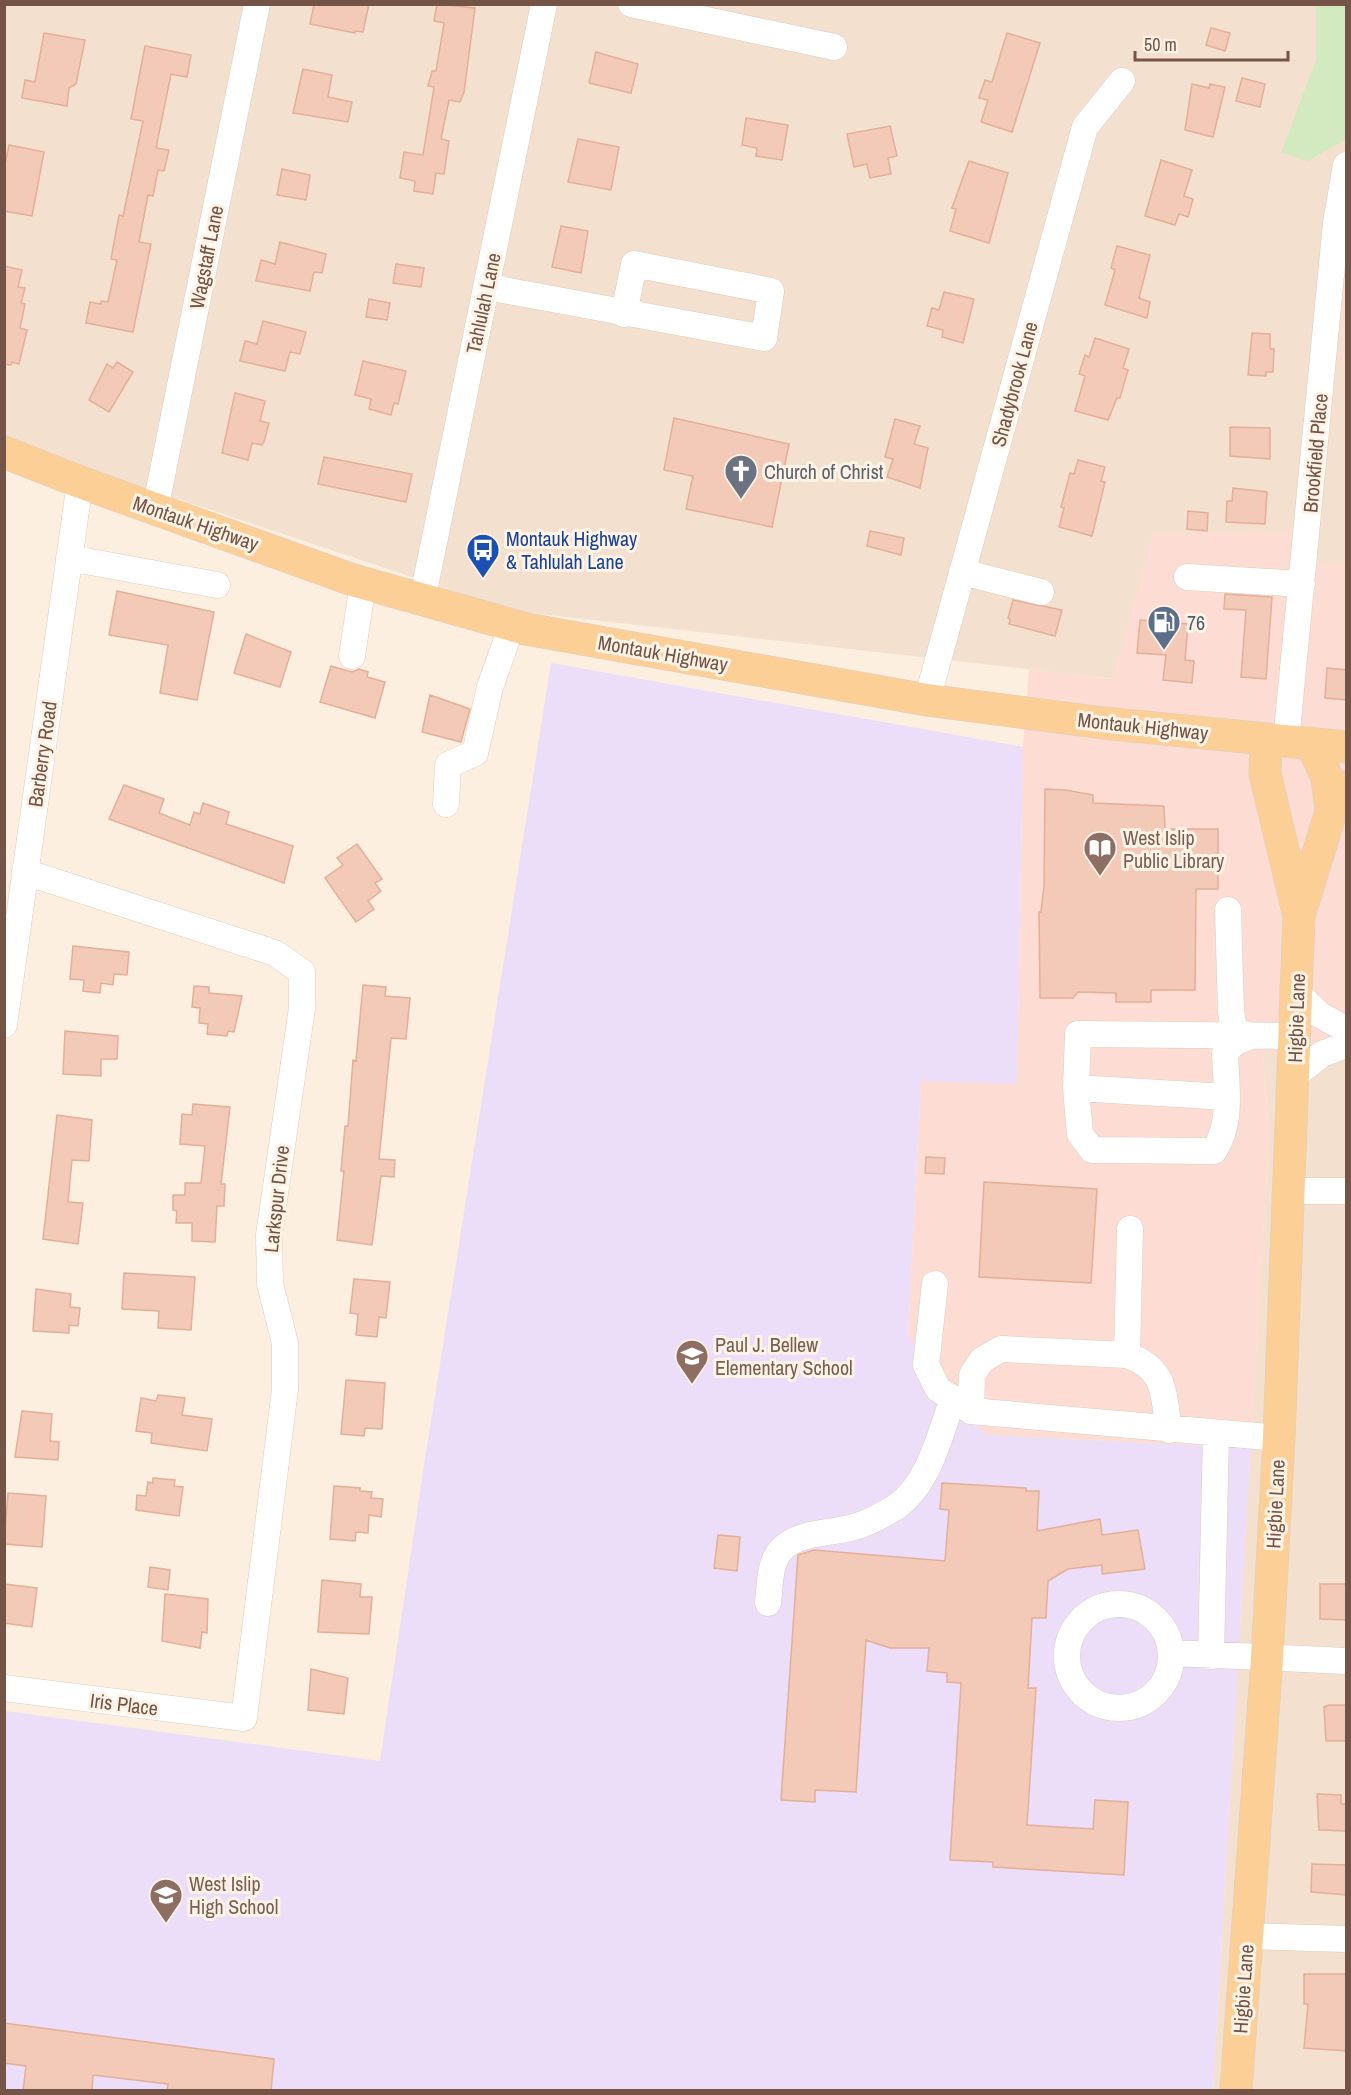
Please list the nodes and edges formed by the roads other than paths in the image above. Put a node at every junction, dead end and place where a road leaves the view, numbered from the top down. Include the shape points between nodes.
1 (257, 4) edge
2 (544, 4) edge
3 (631, 4) edge
4 (834, 47) dead end
5 (1122, 81) dead end
6 (1347, 165) edge
7 (487, 287) junction
8 (624, 314) junction
9 (4, 452) edge
10 (80, 482) junction
11 (155, 510) junction
12 (69, 558) junction
13 (962, 572) junction
14 (1187, 577) dead end
15 (363, 583) junction
16 (1302, 584) junction
17 (217, 585) dead end
18 (1041, 592) dead end
19 (422, 601) junction
20 (512, 625) junction
21 (352, 656) dead end
22 (927, 700) junction
23 (1288, 741) junction
24 (1347, 747) edge
25 (1339, 799) edge
26 (446, 804) dead end
27 (1273, 811) junction
28 (25, 872) junction
29 (1228, 910) dead end
30 (1299, 916) junction
31 (1297, 993) junction
32 (4, 1025) edge
33 (1347, 1029) edge
34 (1295, 1036) junction
35 (1248, 1037) junction
36 (1347, 1045) edge
37 (1294, 1076) junction
38 (1076, 1088) junction
39 (1227, 1097) junction
40 (1290, 1191) junction
41 (1347, 1191) edge
42 (1130, 1229) dead end
43 (935, 1284) dead end
44 (1127, 1355) junction
45 (962, 1405) junction
46 (1169, 1430) junction
47 (1216, 1434) junction
48 (1279, 1438) junction
49 (768, 1603) dead end
50 (1172, 1653) junction
51 (1211, 1656) junction
52 (1267, 1658) junction
53 (1347, 1661) edge
54 (4, 1688) edge
55 (244, 1718) joint
56 (1247, 1936) junction
57 (1347, 1939) edge
58 (1236, 2091) edge

1 - 11 street, Wagstaff Lane
2 - 7 street, Tahlulah Lane
3 - 4 street
5 - 13 street, Shadybrook Lane via 1085,127
6 - 16 street, Brookfield Place via 1336,223
7 - 8 street
7 - 19 street, Tahlulah Lane
8 - 8 street via 764,338 771,291 634,264
9 - 10 main road, Montauk Highway
10 - 11 main road, Montauk Highway
10 - 12 street, Barberry Road
11 - 15 main road, Montauk Highway
12 - 17 street
12 - 28 street, Barberry Road
13 - 18 street
13 - 22 street, Shadybrook Lane
14 - 16 street
15 - 19 main road, Montauk Highway
15 - 21 street
16 - 23 street, Brookfield Place
19 - 20 main road, Montauk Highway
20 - 22 main road, Montauk Highway
20 - 26 street via 490,687 475,753 448,765
22 - 23 main road, Montauk Highway
23 - 24 main road, Montauk Highway
23 - 25 main road, Higbie Lane via 1327,777
23 - 27 main road, Higbie Lane via 1265,774
25 - 27 main road via 1322,817 1301,821
25 - 30 main road, Higbie Lane
27 - 30 main road, Higbie Lane
28 - 32 street, Barberry Road
28 - 55 street, Larkspur Drive via 274,953 302,972 302,1008 269,1234 270,1284 285,1343 285,1389
29 - 35 street via 1231,1012 1234,1028
30 - 31 main road, Higbie Lane
31 - 33 street via 1325,1018
31 - 34 main road, Higbie Lane
34 - 35 street
34 - 37 main road, Higbie Lane
35 - 38 street via 1078,1034
35 - 39 street via 1234,1043 1225,1053
36 - 37 street via 1319,1056
37 - 40 main road, Higbie Lane
38 - 39 street
38 - 39 street via 1080,1134 1092,1150 1214,1151 1223,1137
40 - 41 street
40 - 48 main road, Higbie Lane
42 - 44 street
43 - 45 street via 926,1365 938,1389
44 - 45 street via 1001,1349 982,1360 972,1375
44 - 46 street via 1141,1360 1161,1378
45 - 46 street
45 - 49 street via 913,1491 896,1507 862,1525 794,1541 780,1551 773,1565
46 - 47 street
47 - 48 street
47 - 51 street
48 - 52 main road, Higbie Lane
50 - 50 street via 1160,1623 1140,1609 1116,1604 1086,1616 1075,1628 1067,1659 1071,1677 1096,1703 1113,1708 1131,1707 1155,1694 1169,1671
50 - 51 street
51 - 52 street
52 - 53 street
52 - 56 main road, Higbie Lane
54 - 55 street, Iris Place
56 - 57 street
56 - 58 main road, Higbie Lane

